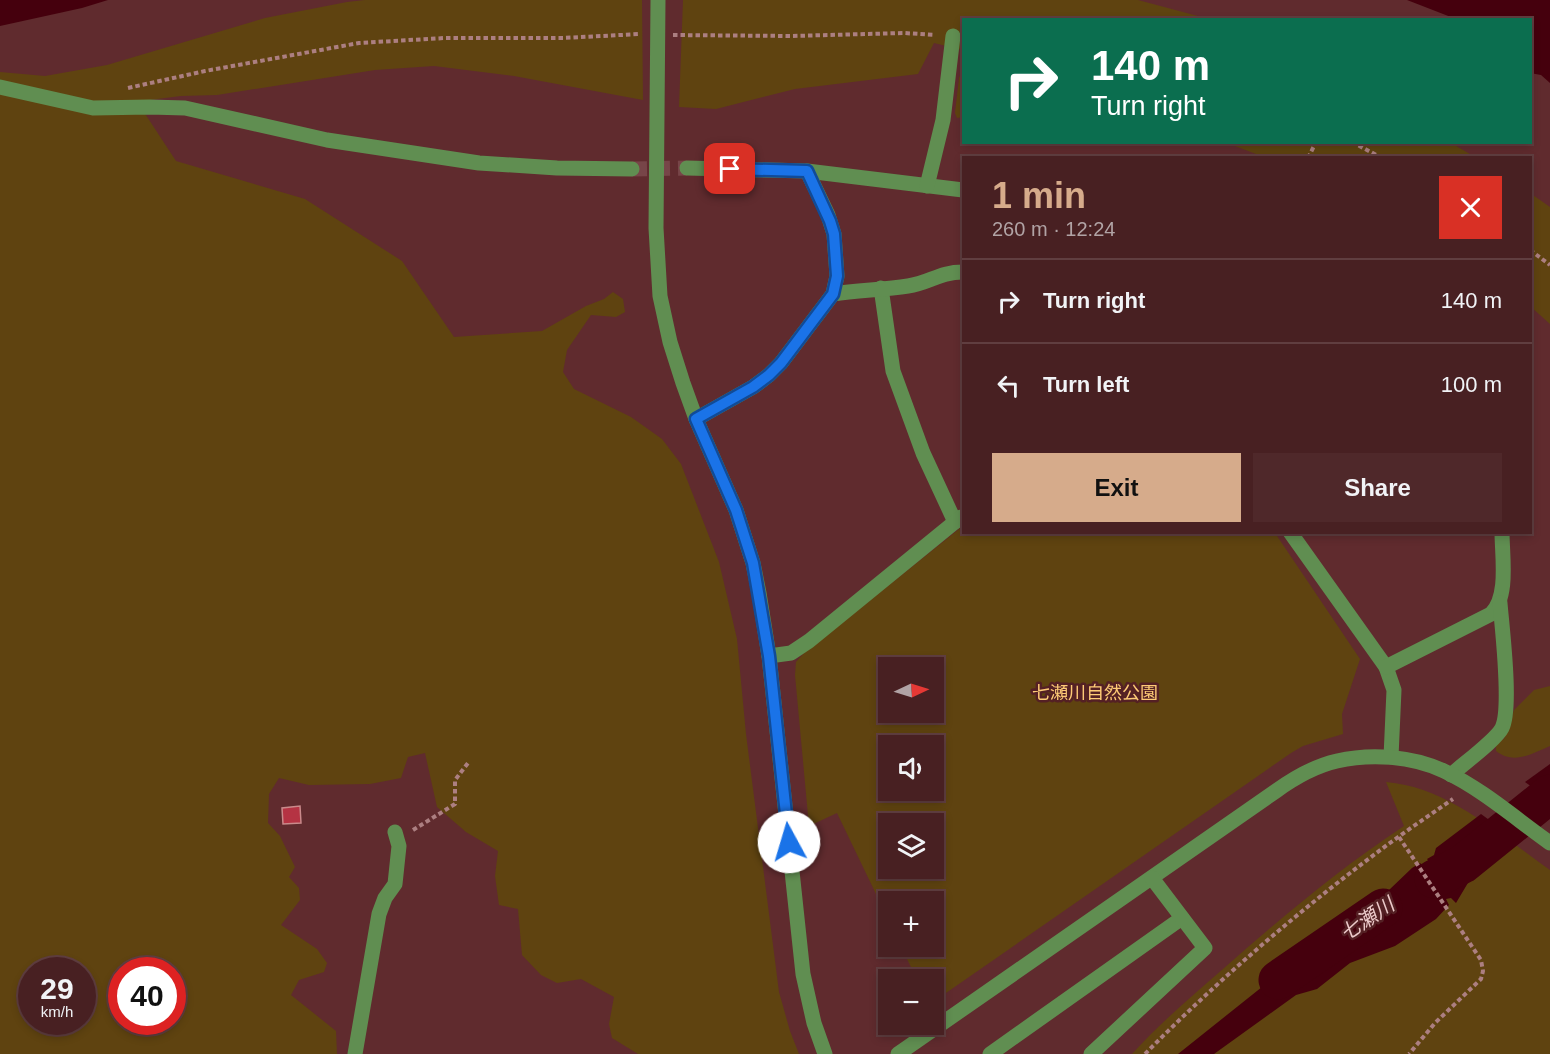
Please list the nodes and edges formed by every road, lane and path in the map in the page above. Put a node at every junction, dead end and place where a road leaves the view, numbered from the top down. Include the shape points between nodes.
1 (658, 8) edge
2 (644, 34) dead end
3 (671, 35) dead end
4 (953, 36) joint
5 (0, 87) edge
6 (119, 90) dead end
7 (1356, 144) edge
8 (1378, 156) edge
9 (687, 168) tunnel mouth
10 (632, 169) tunnel mouth
11 (807, 171) junction
12 (927, 186) junction
13 (962, 190) edge
14 (1532, 252) edge
15 (1550, 265) edge
16 (962, 272) edge
17 (881, 288) junction
18 (833, 294) junction
19 (696, 419) junction
20 (959, 519) edge
21 (1291, 534) edge
22 (1502, 534) edge
23 (1500, 603) junction
24 (769, 656) junction
25 (1386, 667) junction
26 (1391, 758) junction
27 (468, 763) dead end
28 (1451, 775) junction
29 (1453, 799) dead end
30 (396, 836) joint
31 (1399, 837) junction
32 (1550, 843) edge
33 (1152, 878) junction
34 (1182, 918) junction
35 (356, 1054) edge
36 (825, 1054) edge
37 (898, 1054) edge
38 (990, 1054) edge
39 (1090, 1054) edge
40 (1145, 1054) edge
41 (1409, 1054) edge

1 - 19 street via 656,178 660,296 670,342
2 - 6 path via 359,43
3 - 4 path
4 - 12 street via 943,120
5 - 10 street via 93,108 185,108 327,140 479,163
7 - 8 path
9 - 11 street
11 - 12 street
11 - 18 street via 834,234 837,276
12 - 13 street
14 - 15 path
16 - 17 street via 945,273 915,285
17 - 18 street
17 - 20 street via 893,370 923,453
18 - 19 street via 769,375
19 - 24 street via 744,532
20 - 24 street via 809,641 790,653
21 - 25 street
22 - 23 street
23 - 25 street via 1491,614
23 - 28 street via 1504,722 1499,732
24 - 36 street via 803,974
25 - 26 street via 1394,690
26 - 28 street via 1422,763
26 - 33 street via 1348,759 1310,771
27 - 30 path via 455,780 455,804
28 - 32 street
29 - 31 path
30 - 35 street via 399,846 395,884 378,914
31 - 40 path via 1261,947
31 - 41 path via 1480,960 1483,971 1481,979
33 - 34 street
33 - 37 street
34 - 38 street
34 - 39 street via 1204,948

